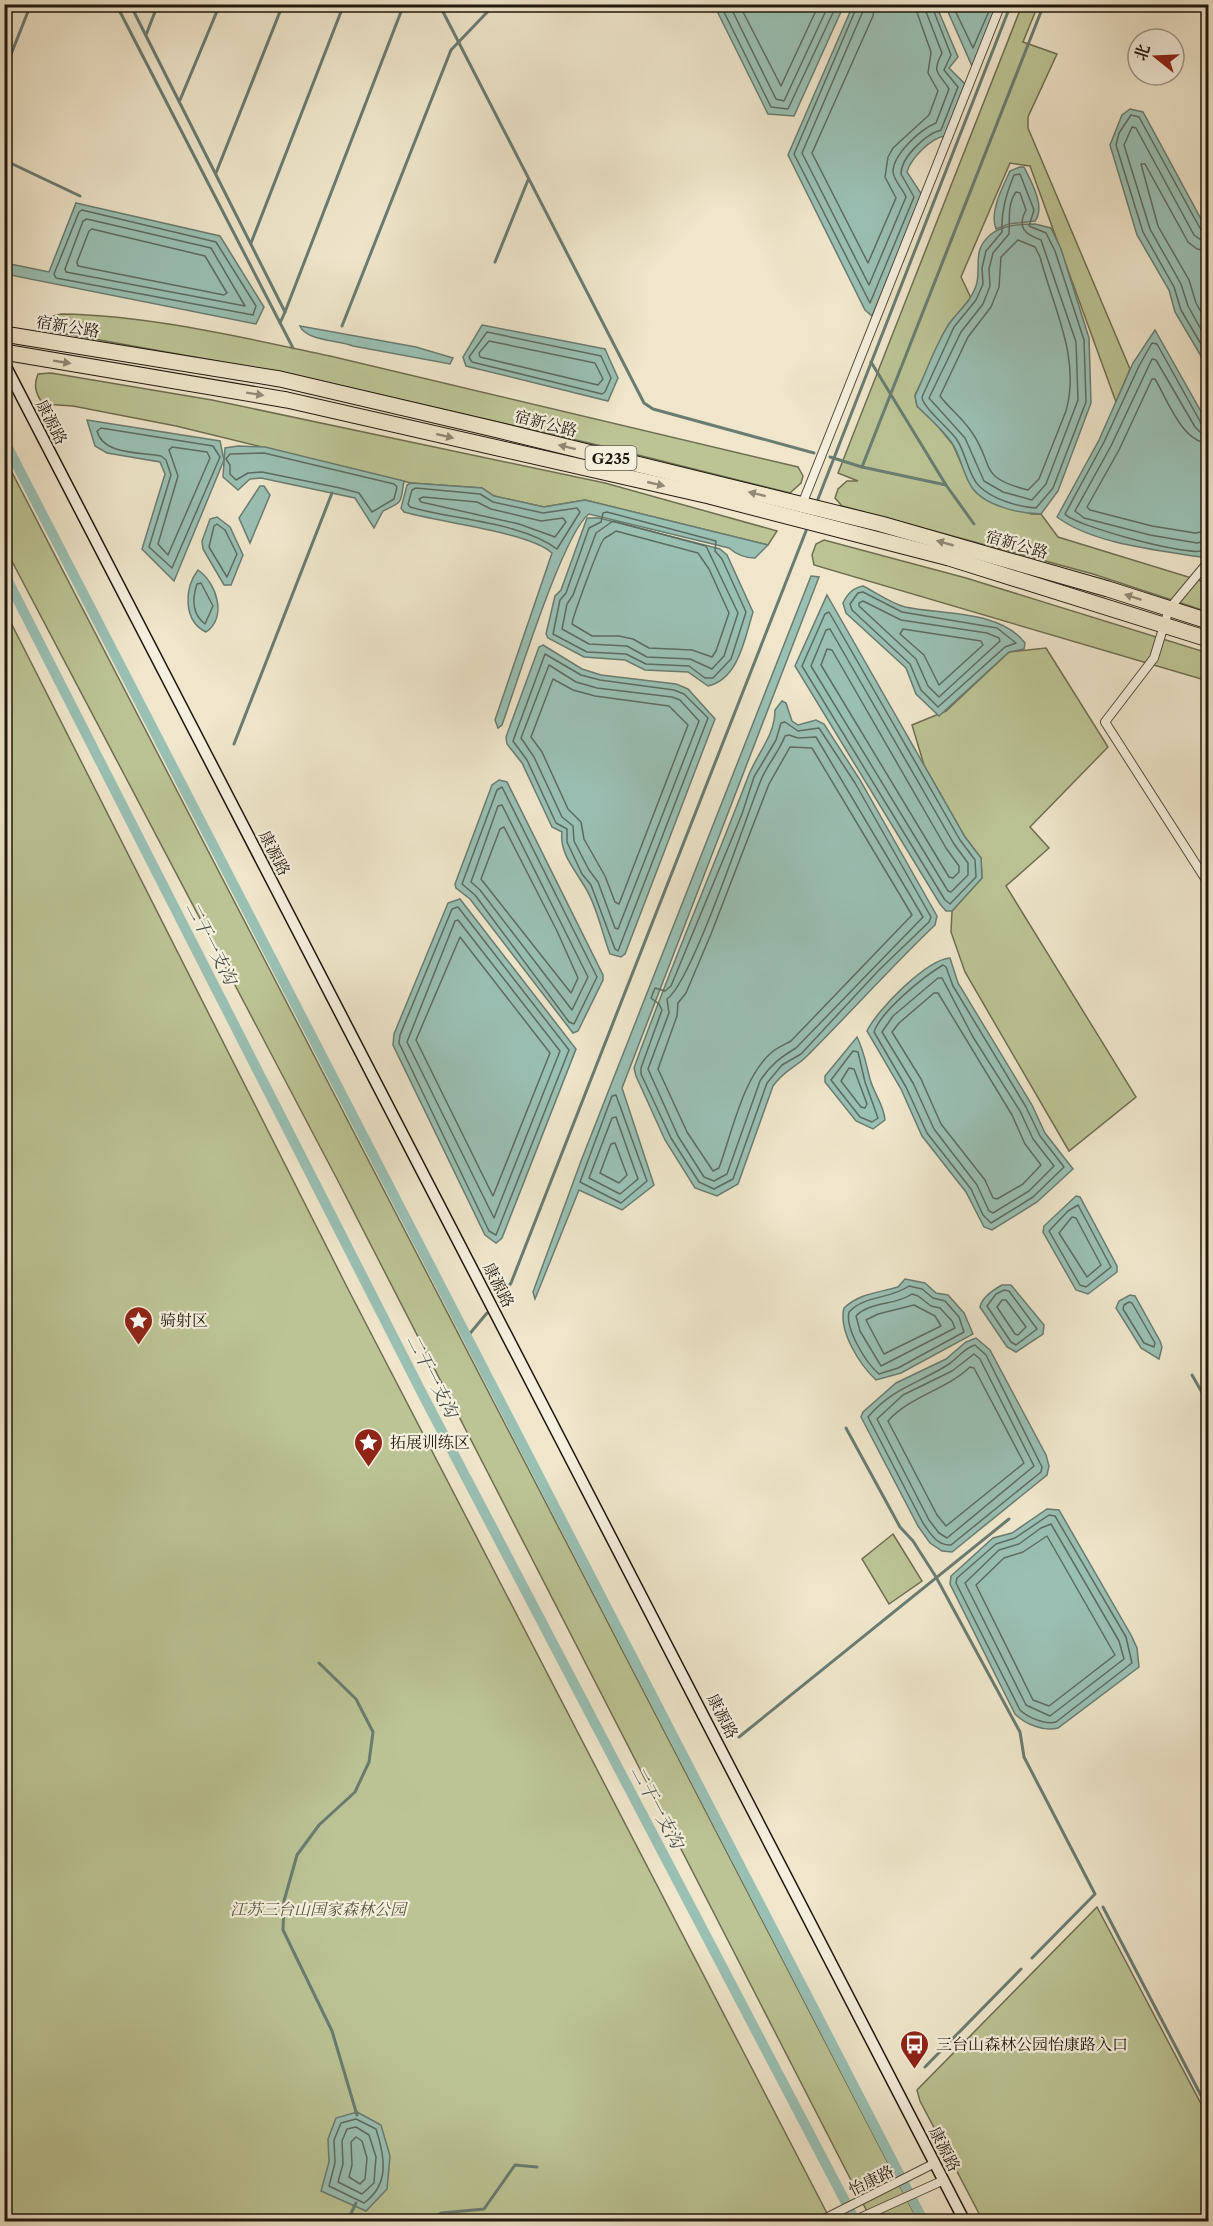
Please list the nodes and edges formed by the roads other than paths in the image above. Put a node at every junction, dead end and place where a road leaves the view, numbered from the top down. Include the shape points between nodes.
1 (1001, 4) edge
2 (4, 334) edge
3 (4, 352) edge
4 (4, 363) edge
5 (799, 512) junction
6 (1209, 562) edge
7 (1169, 609) junction
8 (1209, 621) edge
9 (1164, 625) junction
10 (1209, 639) edge
11 (1209, 883) edge
12 (935, 2163) junction
13 (944, 2180) junction
14 (818, 2222) edge
15 (851, 2222) edge
16 (965, 2222) edge

1 - 5 street
5 -> 2 highway, 宿新公路 / G235 via 280,379
3 -> 5 highway, 宿新公路 via 287,400 698,493
4 - 12 street, 康源路
7 -> 5 highway, 宿新公路 / G235 via 926,537
5 - 9 highway, 宿新公路
6 - 7 street
7 - 8 highway, 宿新公路 / G235
7 - 9 street
9 - 10 highway, 宿新公路
9 - 11 street via 1154,658 1106,722
12 - 13 street, 康源路
12 - 14 street, 怡康路
13 - 15 street, 怡康路
13 - 16 street, 康源路

